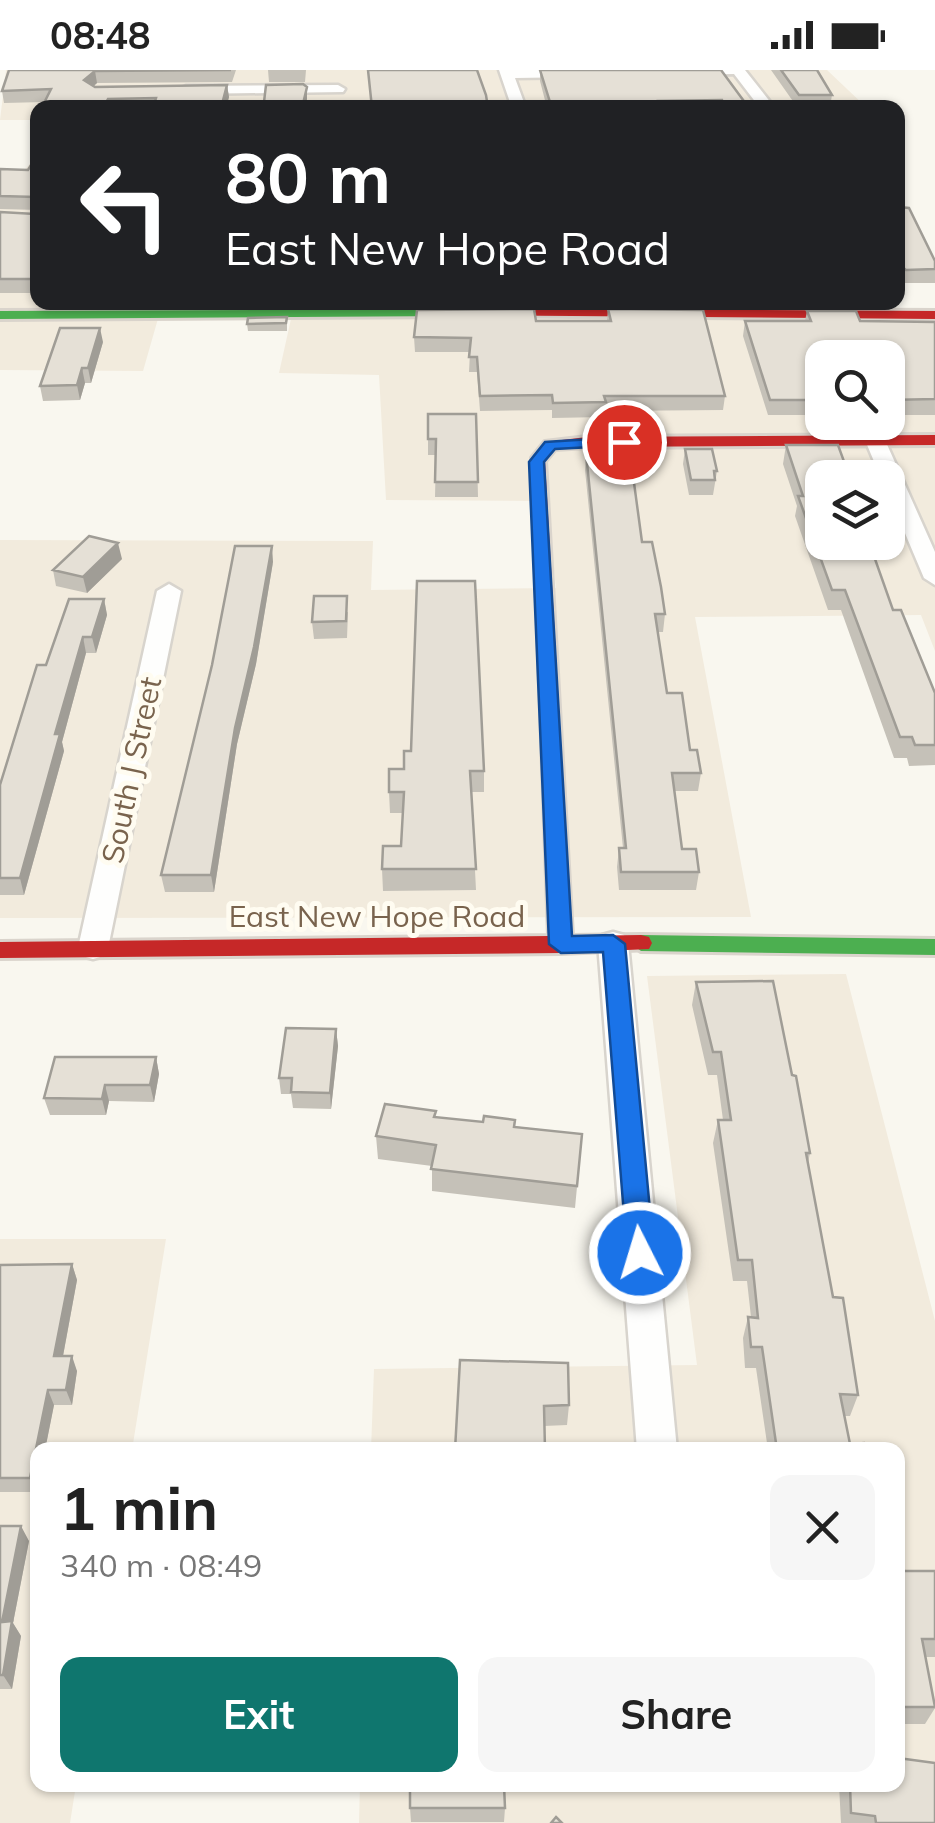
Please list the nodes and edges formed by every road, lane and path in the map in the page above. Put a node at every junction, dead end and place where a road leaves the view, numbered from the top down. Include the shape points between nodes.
1 (337, 70) edge
2 (738, 70) edge
3 (670, 71) edge
4 (507, 72) edge
5 (595, 72) edge
6 (338, 89) junction
7 (171, 90) edge
8 (339, 100) edge
9 (516, 100) edge
10 (762, 100) edge
11 (356, 310) edge
12 (826, 310) edge
13 (0, 315) edge
14 (935, 315) edge
15 (876, 440) joint
16 (905, 440) edge
17 (935, 440) edge
18 (935, 578) edge
19 (168, 592) dead end
20 (561, 944) junction
21 (613, 944) junction
22 (935, 947) edge
23 (94, 948) junction
24 (0, 950) edge
25 (657, 1442) edge

1 - 6 street
2 - 3 street
2 - 10 street
4 - 5 street
4 - 9 street
6 - 7 street
6 - 8 street
11 - 13 street
12 - 14 street
15 - 18 street
15 - 20 street via 550,445 536,462
16 - 17 street
19 - 23 street, South J Street
20 - 21 street, East New Hope Road
20 - 23 street, East New Hope Road
21 - 22 street, East New Hope Road
21 - 25 street
23 - 24 street, East New Hope Road

